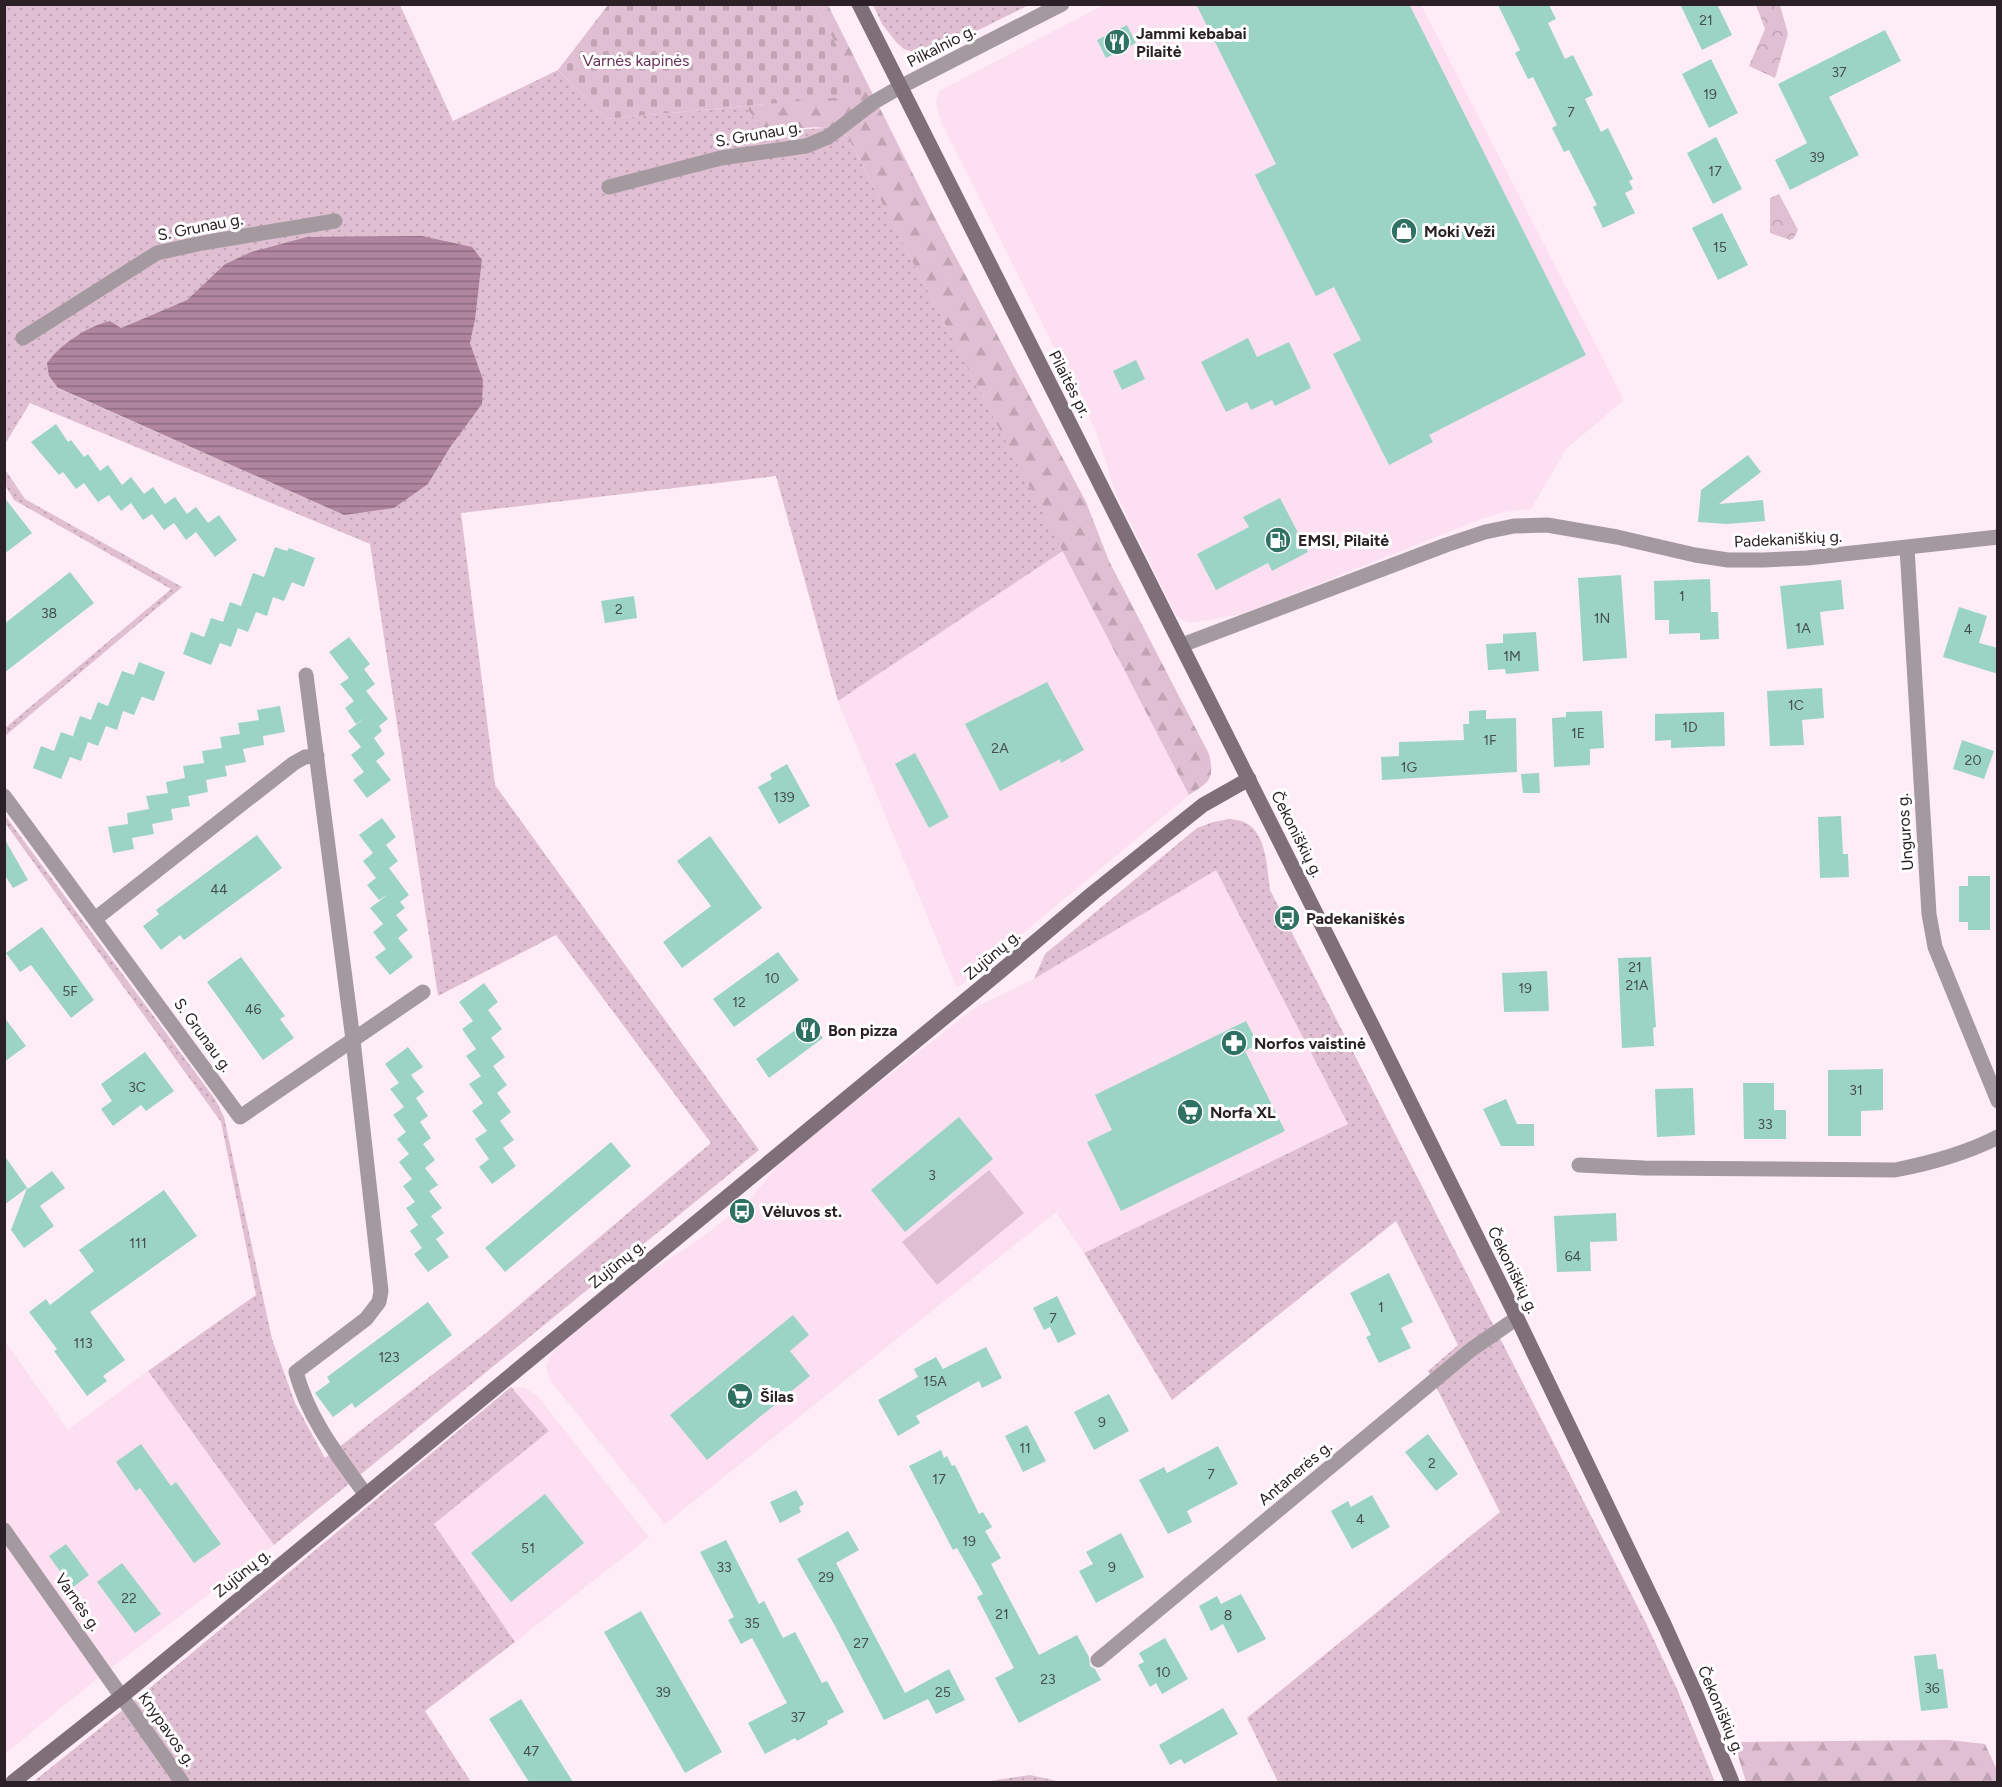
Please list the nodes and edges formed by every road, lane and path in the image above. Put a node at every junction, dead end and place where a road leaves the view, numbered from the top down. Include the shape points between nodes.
1 (859, 4) edge
2 (1062, 4) edge
3 (900, 87) junction
4 (609, 187) dead end
5 (334, 221) dead end
6 (23, 338) dead end
7 (1998, 537) edge
8 (1907, 548) junction
9 (1182, 645) junction
10 (306, 675) dead end
11 (317, 756) junction
12 (1248, 779) junction
13 (4, 796) edge
14 (95, 919) junction
15 (423, 992) dead end
16 (353, 1040) junction
17 (1998, 1101) edge
18 (1998, 1137) edge
19 (1579, 1165) dead end
20 (1517, 1318) junction
21 (366, 1495) junction
22 (4, 1530) edge
23 (1098, 1660) dead end
24 (122, 1696) junction
25 (13, 1782) edge
26 (182, 1782) edge
27 (1732, 1782) edge

1 - 3 main road, Pilaitės pr.
2 - 3 street, Pilkalnio g.
3 - 4 street, S. Grunau g. via 828,136 806,146 721,158
3 - 9 main road, Pilaitės pr.
5 - 6 street, S. Grunau g. via 157,253
7 - 8 street, Padekaniškių g.
8 - 9 street, Padekaniškių g. via 1807,558 1728,560 1547,525 1514,526 1446,545
8 - 17 street, Unguros g. via 1929,914 1935,947
9 - 12 main road, Pilaitės pr.
10 - 11 street
11 - 14 street via 294,763
11 - 16 street
12 - 20 main road, Čekoniškių g.
12 - 21 main road, Zujūnų g. via 1203,805 1101,886
13 - 14 street, S. Grunau g.
14 - 16 street, S. Grunau g. via 240,1117
15 - 16 street, S. Grunau g.
16 - 21 street via 381,1291 379,1302 366,1319 296,1372 322,1432
18 - 19 street via 1931,1164 1895,1170
20 - 23 street, Antanerės g. via 1472,1349
20 - 27 main road, Čekoniškių g. via 1669,1634
21 - 24 main road, Zujūnų g.
22 - 24 street, Varnės g.
24 - 25 main road, Zujūnų g.
24 - 26 street, Knypavos g.

